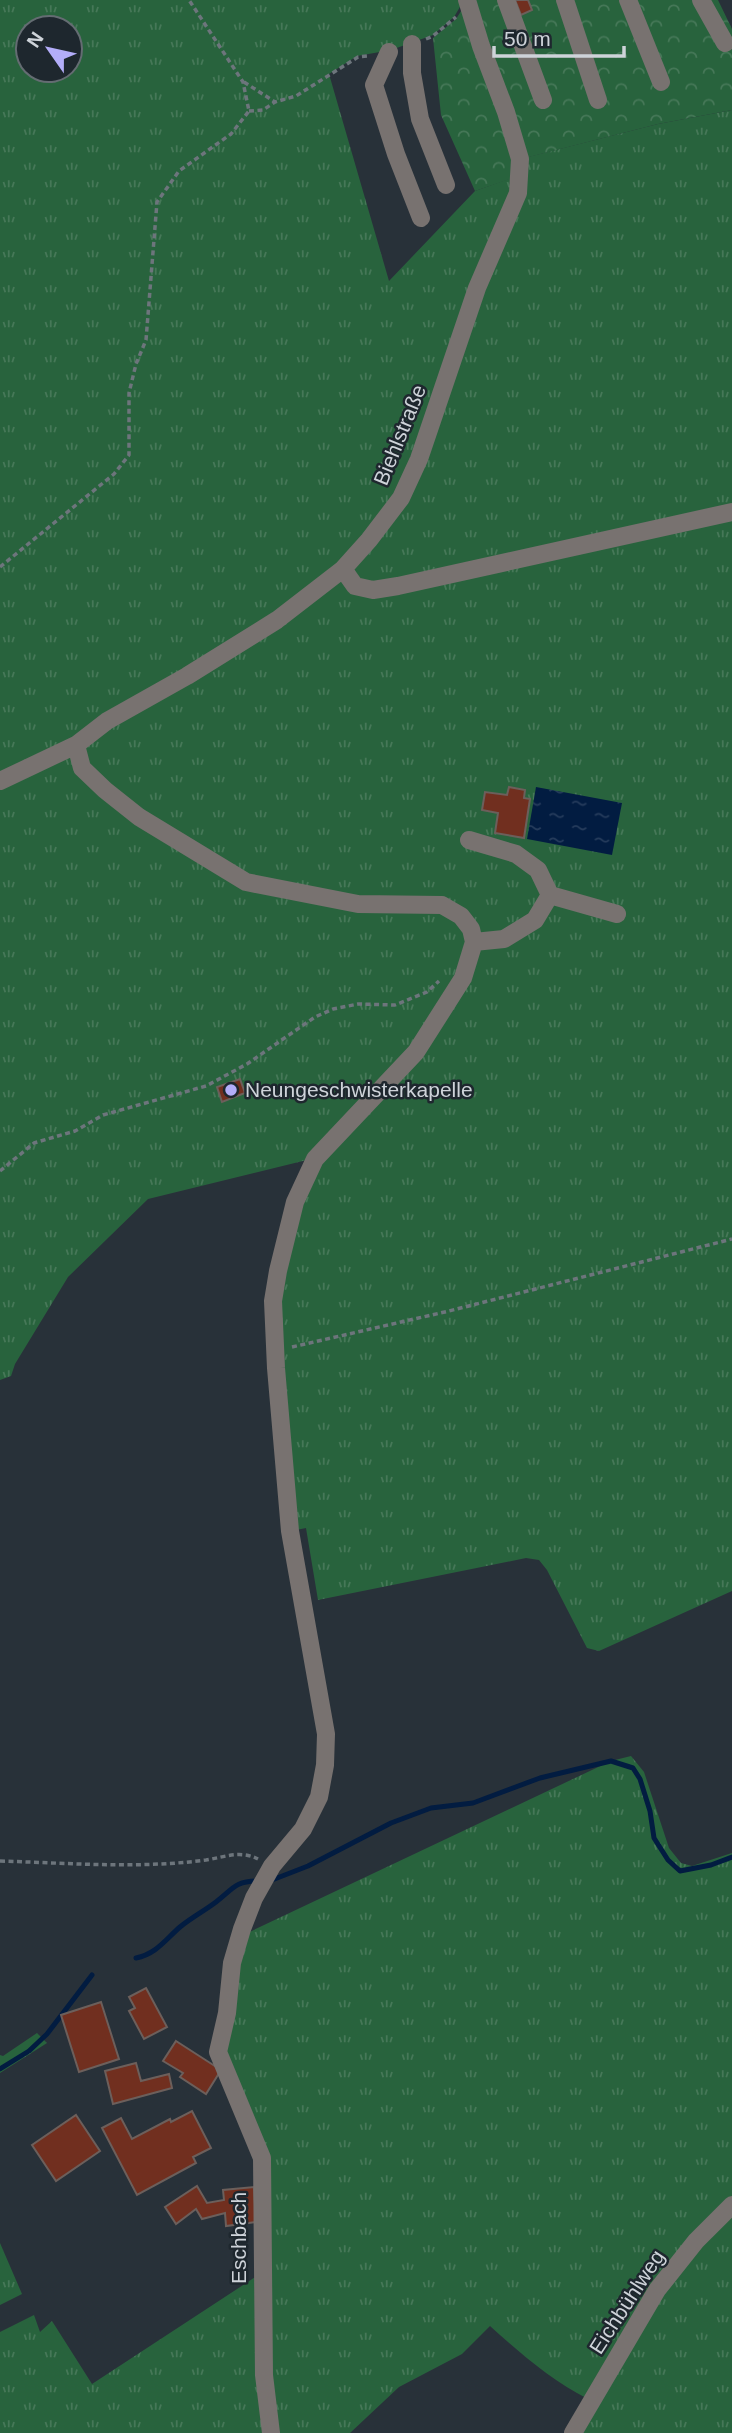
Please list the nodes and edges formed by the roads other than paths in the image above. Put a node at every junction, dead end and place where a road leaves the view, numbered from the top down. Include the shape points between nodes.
1 (506, 0) edge
2 (565, 0) edge
3 (628, 0) edge
4 (701, 0) edge
5 (464, 5) edge
6 (725, 43) dead end
7 (412, 44) road end
8 (389, 52) road end
9 (662, 82) dead end
10 (543, 100) dead end
11 (598, 100) dead end
12 (446, 185) dead end
13 (421, 218) dead end
14 (732, 512) edge
15 (343, 569) junction
16 (76, 745) junction
17 (0, 780) edge
18 (469, 840) dead end
19 (550, 895) junction
20 (617, 914) dead end
21 (474, 942) junction
22 (732, 2205) edge
23 (271, 2433) edge
24 (573, 2433) edge

1 - 10 street
2 - 11 street
3 - 9 street
4 - 6 street
5 - 15 street, Biehlstraße via 520,159 518,193 477,288 419,459 401,498
7 - 12 street via 420,119
8 - 13 street via 374,85
14 - 15 street via 373,590 355,586
15 - 16 street, Biehlstraße via 277,620 107,721
16 - 17 street, Biehlstraße
16 - 21 street via 82,768 139,817 246,882 358,904 442,905 461,916
18 - 19 street via 516,854 538,870
19 - 20 street
19 - 21 street via 535,920 504,939
21 - 23 street, Eschbach via 463,978 416,1052 315,1159 295,1202 273,1301 290,1531 326,1734 319,1797 303,1829 272,1866 239,1937 218,2052 262,2158 264,2375
22 - 24 street, Eichbühlweg via 695,2241 657,2290

